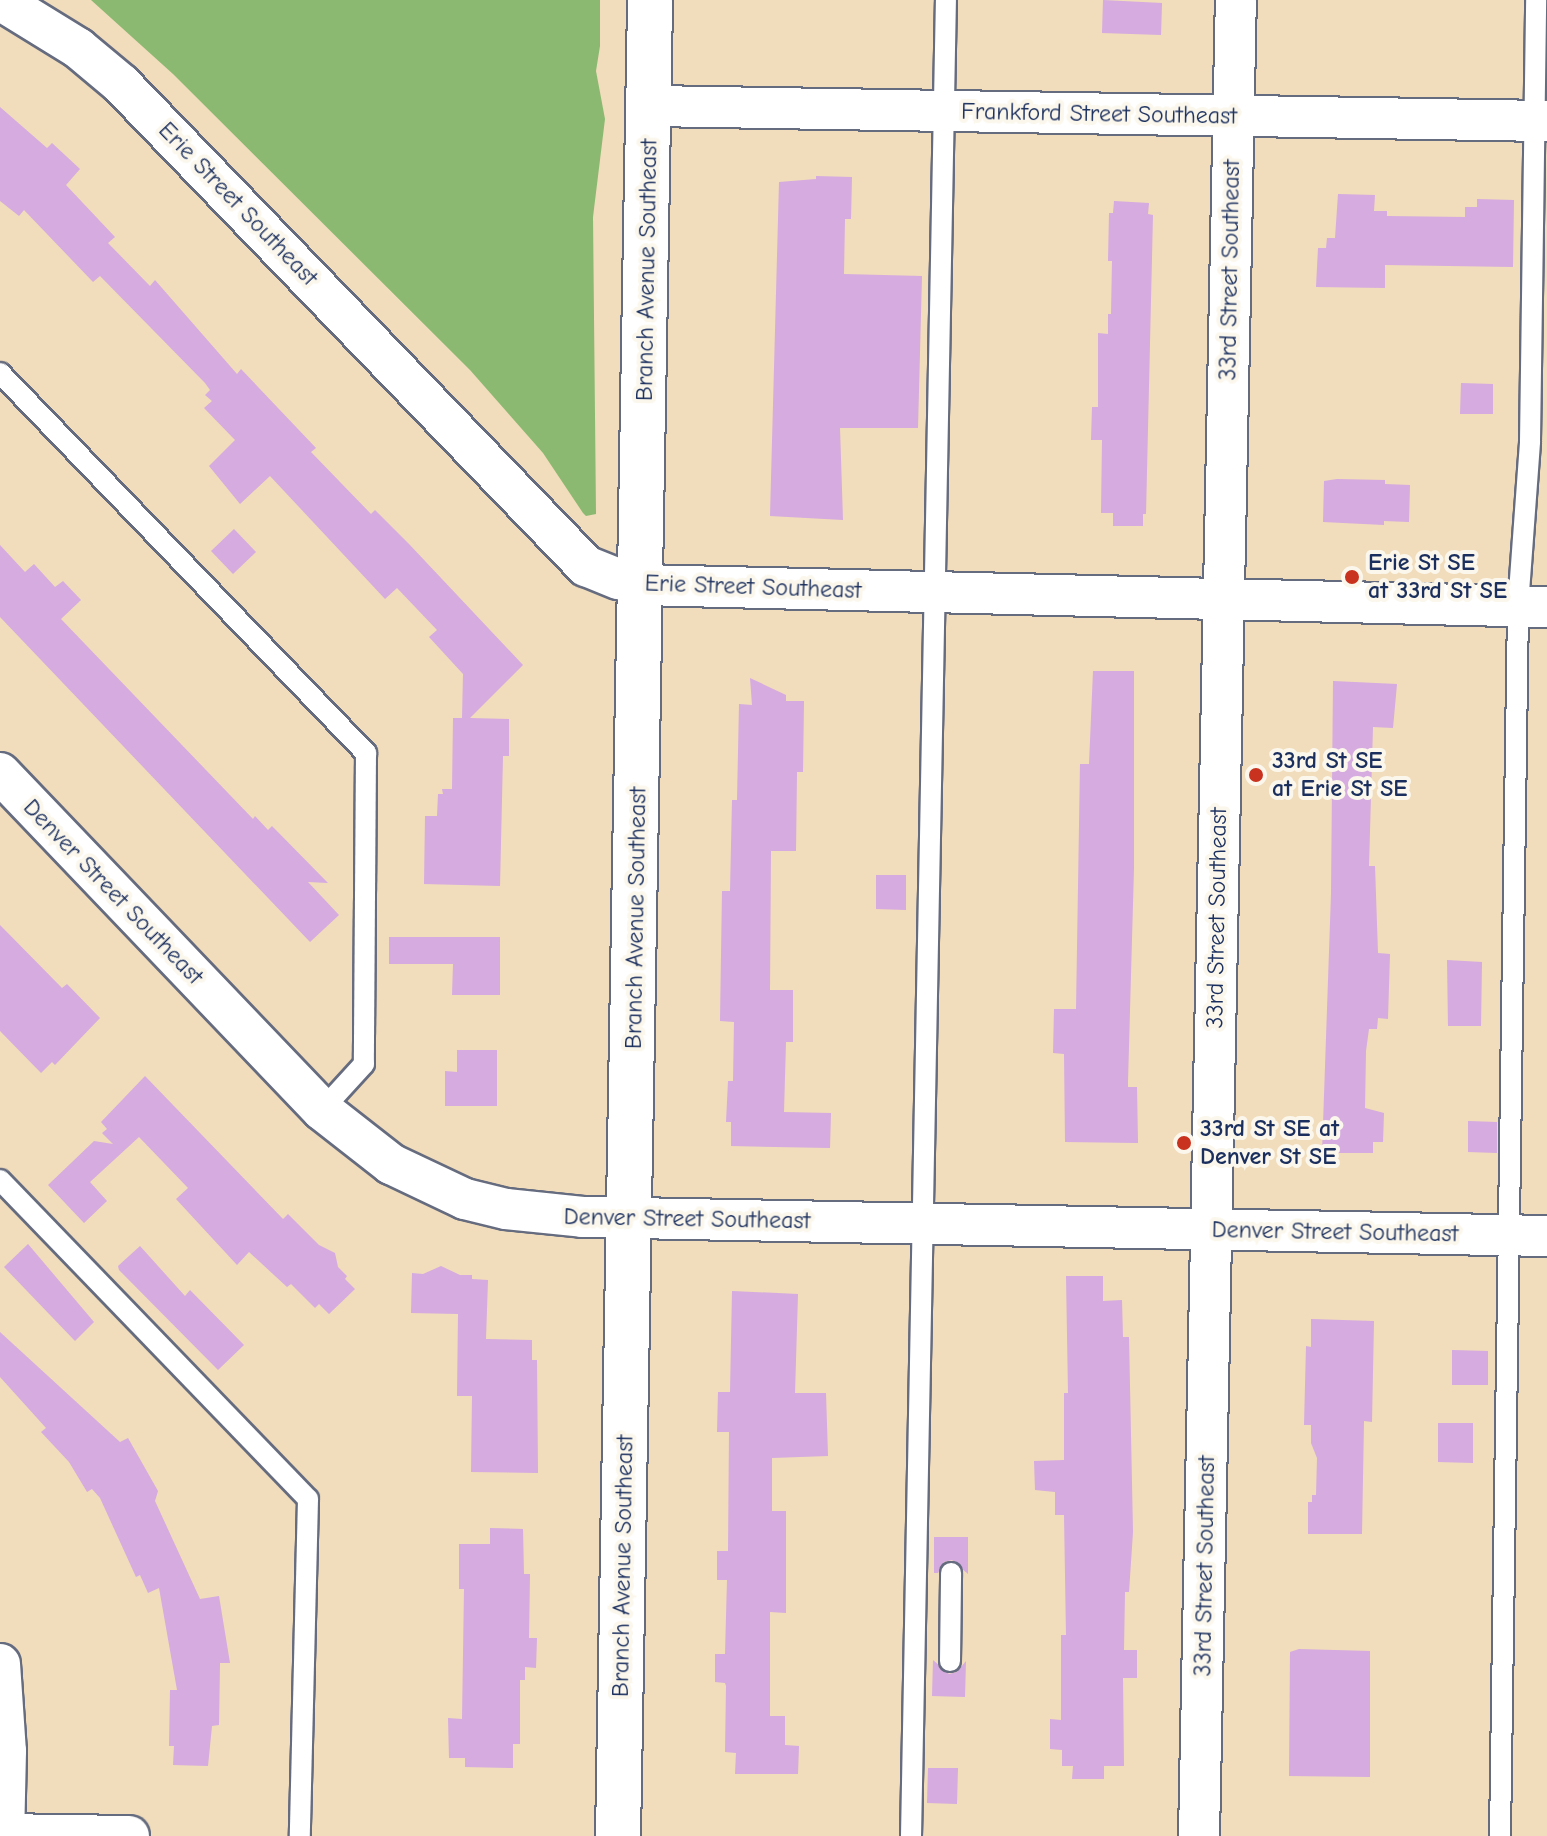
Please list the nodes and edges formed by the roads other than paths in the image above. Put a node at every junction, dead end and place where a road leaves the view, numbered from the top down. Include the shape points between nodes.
1 (0, 0) edge
2 (650, 0) edge
3 (946, 0) edge
4 (1236, 0) edge
5 (1536, 0) edge
6 (651, 106) junction
7 (944, 111) junction
8 (1233, 116) junction
9 (1541, 121) edge
10 (0, 373) edge
11 (642, 585) junction
12 (938, 592) junction
13 (1223, 599) junction
14 (1533, 606) edge
15 (0, 773) edge
16 (322, 1110) junction
17 (0, 1180) edge
18 (630, 1218) junction
19 (922, 1224) junction
20 (1211, 1229) junction
21 (1528, 1235) edge
22 (951, 1573) dead end
23 (915, 1617) junction
24 (950, 1617) junction
25 (950, 1661) dead end
26 (0, 1664) edge
27 (3, 1835) edge
28 (129, 1836) edge
29 (300, 1836) edge
30 (618, 1836) edge
31 (911, 1836) edge
32 (1199, 1836) edge
33 (1500, 1836) edge

1 - 11 street, Erie Street Southeast via 78,48 121,84 586,566
2 - 6 highway, Branch Avenue Southeast
3 - 7 lane
4 - 8 street, 33rd Street Southeast
5 - 9 lane
6 - 7 street, Frankford Street Southeast
6 - 11 highway, Branch Avenue Southeast
7 - 8 street, Frankford Street Southeast
7 - 12 lane
8 - 9 street, Frankford Street Southeast
8 - 13 street, 33rd Street Southeast
9 - 14 lane via 1530,441
10 - 16 lane via 366,753 364,1064
11 - 12 street, Erie Street Southeast
11 - 18 highway, Branch Avenue Southeast
12 - 13 street, Erie Street Southeast
12 - 19 lane
13 - 14 street, Erie Street Southeast
13 - 20 street, 33rd Street Southeast
14 - 21 lane
15 - 16 street, Denver Street Southeast
16 - 18 street, Denver Street Southeast via 391,1164 445,1192 549,1216
17 - 29 lane via 308,1499
18 - 19 street, Denver Street Southeast
18 - 30 highway, Branch Avenue Southeast
19 - 20 street, Denver Street Southeast
19 - 23 lane
20 - 21 street, Denver Street Southeast
20 - 32 street, 33rd Street Southeast
21 - 33 lane
22 - 24 lane
23 - 24 lane
23 - 31 lane
24 - 25 lane
26 - 27 street via 6,1751
27 - 28 street

